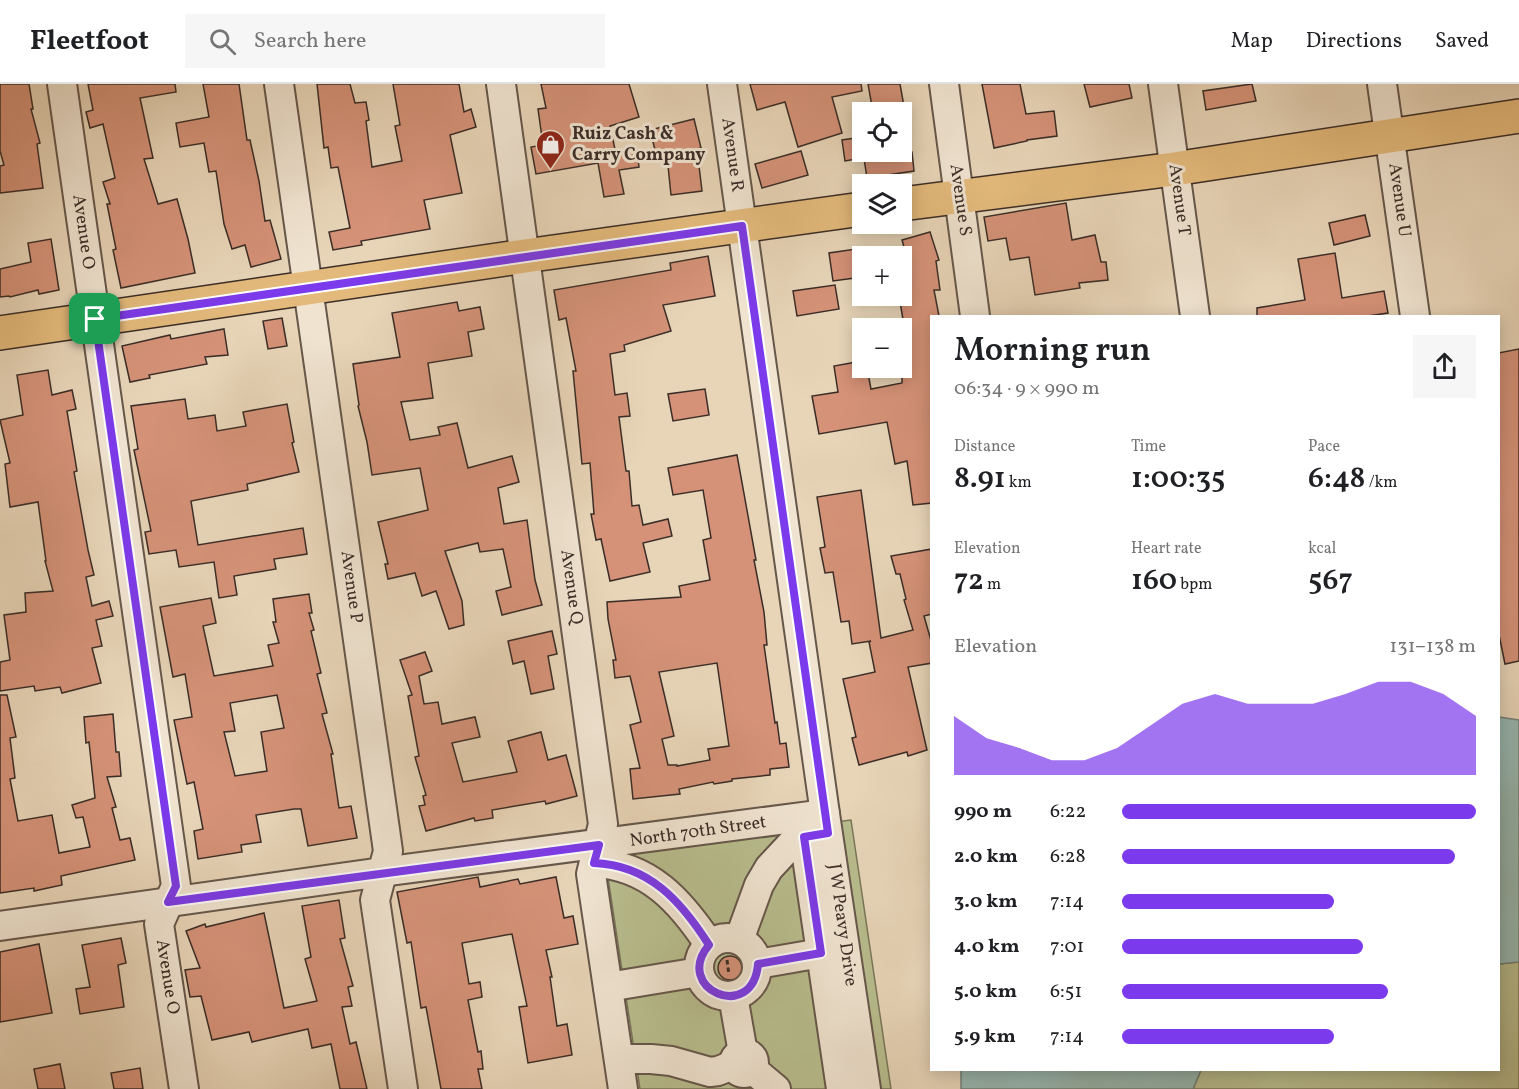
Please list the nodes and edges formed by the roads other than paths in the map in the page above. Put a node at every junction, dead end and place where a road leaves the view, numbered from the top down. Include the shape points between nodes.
1 (62, 84) edge
2 (279, 84) edge
3 (501, 84) edge
4 (722, 84) edge
5 (944, 84) edge
6 (1163, 84) edge
7 (1382, 84) edge
8 (1519, 116) edge
9 (1389, 134) junction
10 (1174, 169) junction
11 (959, 196) junction
12 (912, 203) edge
13 (852, 210) edge
14 (742, 226) junction
15 (525, 256) junction
16 (308, 287) junction
17 (975, 315) edge
18 (1195, 315) edge
19 (1415, 315) edge
20 (95, 319) junction
21 (0, 333) edge
22 (819, 828) junction
23 (596, 854) junction
24 (382, 872) junction
25 (168, 902) junction
26 (0, 926) edge
27 (724, 941) junction
28 (821, 953) junction
29 (758, 964) junction
30 (699, 972) junction
31 (608, 987) junction
32 (733, 996) junction
33 (619, 1059) junction
34 (743, 1062) junction
35 (184, 1089) edge
36 (403, 1089) edge
37 (623, 1089) edge
38 (776, 1089) edge
39 (841, 1089) edge
40 (866, 1089) edge

1 - 20 street, Avenue O
2 - 16 street, Avenue P
3 - 15 street, Avenue Q
4 - 14 street, Avenue R
5 - 11 street, Avenue S
6 - 10 street, Avenue T
7 - 9 street, Avenue U
8 - 9 main road
9 - 10 main road
9 - 19 street, Avenue U
10 - 11 main road
10 - 18 street, Avenue T
11 - 12 main road
11 - 17 street, Avenue S
13 - 14 main road
14 - 15 main road
14 - 22 street, J W Peavy Drive
15 - 16 main road
15 - 23 street, Avenue Q via 603,824
16 - 20 main road
16 - 24 street, Avenue P via 388,851
20 - 21 main road
20 - 25 street, Avenue O via 176,886
22 - 23 street, North 70th Street
22 - 27 street via 796,839 769,868
22 - 28 street
22 - 40 street, J W Peavy Drive
23 - 24 street, North 70th Street
23 - 27 street via 662,887 693,919
23 - 31 street, Avenue Q via 591,874
24 - 25 street, North 70th Street
24 - 36 street, Avenue P via 375,900
25 - 26 street, North 70th Street
25 - 35 street, Avenue O via 159,924
27 - 29 street via 752,949
27 - 30 street via 703,952
28 - 29 street
28 - 39 street
29 - 32 street via 753,983
30 - 31 street
30 - 32 street via 709,989
31 - 33 street, Avenue Q
32 - 34 street
33 - 34 street via 671,1061 710,1072
33 - 37 street, Avenue Q
34 - 38 street

